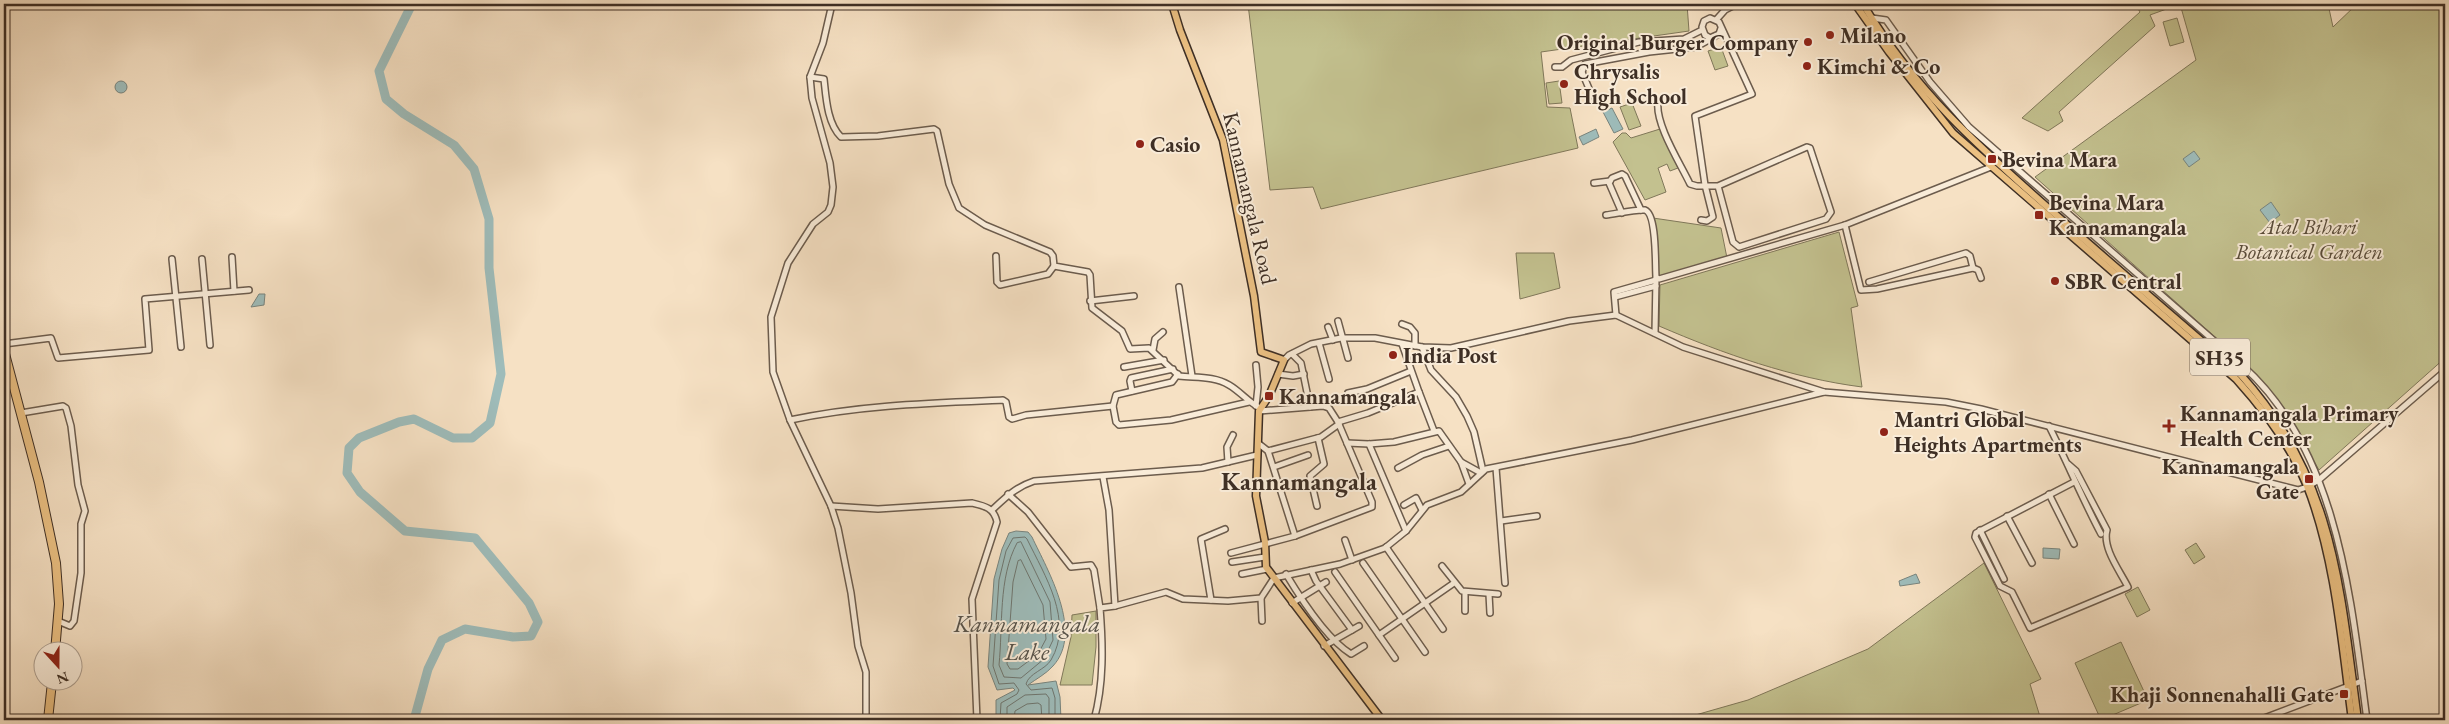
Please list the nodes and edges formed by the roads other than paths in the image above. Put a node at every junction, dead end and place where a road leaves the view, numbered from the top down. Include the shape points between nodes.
1 (832, 4) edge
2 (1172, 4) edge
3 (1737, 4) edge
4 (1855, 4) edge
5 (1863, 4) edge
6 (1872, 18) junction
7 (1716, 20) junction
8 (1721, 28) junction
9 (1702, 30) junction
10 (1690, 36) junction
11 (1714, 37) junction
12 (1694, 47) junction
13 (1554, 67) dead end
14 (810, 77) junction
15 (1932, 83) junction
16 (1924, 89) junction
17 (1596, 99) dead end
18 (1658, 102) dead end
19 (1991, 167) junction
20 (1610, 181) junction
21 (1594, 183) dead end
22 (1704, 185) junction
23 (1718, 186) junction
24 (1640, 210) junction
25 (1622, 213) junction
26 (1606, 216) dead end
27 (1701, 220) dead end
28 (1846, 225) junction
29 (996, 256) dead end
30 (232, 257) dead end
31 (172, 259) dead end
32 (202, 259) dead end
33 (1054, 266) junction
34 (1973, 268) junction
35 (1980, 278) dead end
36 (1656, 281) junction
37 (1869, 282) dead end
38 (1179, 287) dead end
39 (249, 290) dead end
40 (234, 291) junction
41 (206, 294) junction
42 (176, 296) junction
43 (1134, 296) dead end
44 (1090, 301) junction
45 (1616, 315) junction
46 (1338, 321) dead end
47 (1402, 324) dead end
48 (1328, 327) dead end
49 (1163, 332) dead end
50 (1655, 333) junction
51 (1344, 338) junction
52 (1333, 340) junction
53 (1319, 342) junction
54 (4, 344) edge
55 (1402, 344) junction
56 (210, 345) dead end
57 (1415, 346) junction
58 (180, 347) dead end
59 (1422, 347) junction
60 (4, 350) edge
61 (1153, 350) junction
62 (1292, 354) junction
63 (1348, 358) dead end
64 (1164, 360) junction
65 (1284, 360) junction
66 (1256, 365) dead end
67 (1124, 367) dead end
68 (1173, 369) junction
69 (1411, 371) junction
70 (2445, 371) edge
71 (1178, 374) junction
72 (1278, 374) junction
73 (1304, 374) junction
74 (1192, 376) junction
75 (1329, 379) dead end
76 (1132, 391) junction
77 (1348, 392) dead end
78 (1419, 392) junction
79 (1824, 392) junction
80 (1249, 402) junction
81 (1113, 406) junction
82 (1310, 407) junction
83 (1259, 408) junction
84 (21, 413) junction
85 (790, 420) junction
86 (1338, 423) junction
87 (2049, 426) junction
88 (1434, 431) junction
89 (1233, 435) dead end
90 (1318, 438) junction
91 (1347, 443) junction
92 (1259, 444) junction
93 (1369, 444) junction
94 (1449, 446) junction
95 (1268, 451) junction
96 (1308, 455) dead end
97 (1257, 456) junction
98 (1228, 462) junction
99 (1461, 462) junction
100 (2068, 464) junction
101 (1274, 467) junction
102 (1398, 468) dead end
103 (1496, 468) junction
104 (1482, 472) junction
105 (1103, 477) junction
106 (2320, 479) junction
107 (2074, 482) junction
108 (1469, 484) junction
109 (2310, 486) junction
110 (1008, 494) junction
111 (2049, 494) junction
112 (1404, 505) dead end
113 (831, 506) junction
114 (1317, 506) dead end
115 (992, 510) junction
116 (1422, 510) junction
117 (1537, 516) dead end
118 (2007, 516) junction
119 (1501, 521) junction
120 (1225, 529) dead end
121 (1980, 530) junction
122 (1406, 531) junction
123 (2101, 534) dead end
124 (1295, 536) junction
125 (1345, 540) dead end
126 (2074, 544) dead end
127 (1265, 545) junction
128 (1386, 547) junction
129 (1230, 554) dead end
130 (1265, 557) junction
131 (1352, 560) junction
132 (1232, 562) dead end
133 (1363, 563) dead end
134 (2032, 563) dead end
135 (1442, 566) dead end
136 (1267, 569) junction
137 (1310, 570) junction
138 (1335, 572) dead end
139 (1242, 574) dead end
140 (1286, 574) junction
141 (1274, 578) junction
142 (2004, 579) dead end
143 (1326, 582) dead end
144 (1454, 583) junction
145 (1505, 583) dead end
146 (1320, 586) junction
147 (1466, 592) junction
148 (1489, 594) junction
149 (1498, 594) dead end
150 (1261, 598) junction
151 (1303, 598) junction
152 (1211, 600) junction
153 (1425, 603) junction
154 (1292, 604) junction
155 (1114, 606) junction
156 (1100, 608) junction
157 (1465, 610) dead end
158 (1490, 613) dead end
159 (1402, 619) junction
160 (58, 621) junction
161 (1262, 621) dead end
162 (1359, 626) dead end
163 (1443, 629) dead end
164 (1352, 630) junction
165 (1379, 635) junction
166 (1334, 640) junction
167 (56, 642) edge
168 (1324, 646) junction
169 (1364, 646) dead end
170 (1425, 652) dead end
171 (1395, 658) dead end
172 (2362, 681) junction
173 (2350, 684) junction
174 (51, 692) edge
175 (48, 720) edge
176 (866, 720) edge
177 (977, 720) edge
178 (1094, 720) edge
179 (1382, 720) edge
180 (2259, 720) edge
181 (2352, 720) edge
182 (2358, 720) edge
183 (2367, 720) edge

1 - 14 street via 823,43
2 - 65 main road, Kannamangala Road via 1223,140 1254,296 1261,352
3 - 7 street
4 - 19 main road, SH35 via 1953,132
5 - 6 main road, SH35
6 - 15 street via 1886,20
6 - 16 main road, SH35
7 - 8 street
7 - 9 street via 1707,19
8 - 11 street
8 - 22 street via 1752,94 1695,116
9 - 10 street
9 - 11 street via 1705,35
10 - 12 street
10 - 13 street via 1639,42 1571,60 1562,68
11 - 12 street
12 - 17 street via 1584,64 1582,72
14 - 33 street via 824,79 829,111 836,132 841,136 938,131 949,184 959,208 985,225 1050,252
14 - 85 street via 812,98 830,163 832,205 813,224 788,263 771,317 773,372
15 - 16 street
15 - 106 street via 1969,127 2247,370 2279,407
16 - 109 main road, SH35 via 1992,159 2241,375 2284,430
18 - 22 street via 1658,116 1690,184
19 - 28 street
19 - 109 main road, SH35 via 2236,379 2279,434
20 - 21 street
20 - 24 street via 1624,175
20 - 25 street
22 - 23 street
22 - 27 street via 1712,216 1707,221
23 - 23 street via 1732,242 1739,247 1826,218 1830,212 1810,148
24 - 25 street
24 - 36 street via 1648,212 1653,221
25 - 26 street
28 - 34 street via 1861,290
28 - 36 street
29 - 33 street via 997,282 1000,285 1048,274
30 - 40 street
31 - 42 street
32 - 41 street
33 - 44 street via 1088,272
34 - 35 street via 1978,270
34 - 37 street via 1966,253
36 - 45 street via 1614,292
36 - 50 street
38 - 74 street
39 - 40 street
40 - 41 street
41 - 42 street
41 - 56 street
42 - 54 street via 145,299 149,350 58,358 51,338
42 - 58 street
43 - 44 street
44 - 61 street via 1092,308 1122,331 1130,350
45 - 50 street
45 - 59 street via 1569,321 1451,348
46 - 51 street
47 - 57 street via 1415,333
48 - 52 street
49 - 61 street via 1155,339
50 - 79 street via 1697,352
51 - 52 street
51 - 55 street via 1375,338
51 - 63 street
52 - 53 street
53 - 62 street
53 - 75 street
55 - 57 street
55 - 69 street
57 - 59 street
59 - 104 street via 1431,370 1456,397 1467,416 1474,432
60 - 84 highway
61 - 64 street
62 - 65 street
62 - 73 street via 1301,363
64 - 67 street
64 - 68 street
65 - 72 main road
66 - 83 street
68 - 71 street
68 - 76 street via 1131,378
69 - 77 street via 1367,389
69 - 78 street
70 - 106 street
71 - 74 street
71 - 76 street via 1172,382
72 - 73 street
72 - 83 main road via 1269,396
73 - 82 street
74 - 80 street via 1224,382
76 - 81 street via 1114,396
78 - 86 street
78 - 88 street
79 - 87 street via 1953,403
79 - 103 street via 1632,440
80 - 81 street via 1166,421 1119,425
80 - 83 street
81 - 85 street via 1012,419 1003,400 886,407
82 - 83 street
82 - 86 street via 1329,408
83 - 92 main road
84 - 160 highway via 56,563
84 - 160 street via 63,406 71,426 78,485 85,511 81,524 82,573 74,621 70,626
85 - 113 street
86 - 90 street
86 - 91 street
87 - 100 street
87 - 109 street via 2298,490
88 - 93 street via 1394,442
88 - 94 street via 1441,432
89 - 98 street via 1227,447
90 - 95 street
90 - 114 street via 1324,464 1310,476
91 - 93 street
91 - 124 street via 1372,507
92 - 95 street
92 - 97 main road
93 - 122 street
94 - 99 street
94 - 102 street via 1422,454
95 - 101 street
96 - 101 street
97 - 98 street
97 - 127 main road via 1256,496
98 - 105 street via 1202,468
99 - 104 street
99 - 108 street
100 - 107 street
100 - 121 street via 2076,471 2104,523 2106,545 2128,587 2030,628 2012,592 2000,586 1975,537
101 - 124 street
103 - 104 street
103 - 119 street
104 - 108 street
105 - 110 street via 1034,481
105 - 155 street via 1109,510
106 - 109 street
106 - 172 street via 2340,556
107 - 111 street
107 - 123 street
108 - 116 street via 1460,492
109 - 173 main road, SH35 via 2328,558
110 - 115 street
110 - 156 street via 1028,512 1071,567 1091,565
111 - 118 street
111 - 126 street
112 - 116 street via 1416,498
113 - 115 street via 878,509 972,503
113 - 176 street via 866,672
115 - 177 street via 997,522 972,599
116 - 122 street
117 - 119 street
118 - 121 street
118 - 134 street
119 - 145 street
120 - 152 street via 1201,539
121 - 142 street
122 - 128 street
124 - 127 street
125 - 131 street
127 - 129 street
127 - 130 main road
128 - 131 street
128 - 153 street
130 - 132 street
130 - 136 main road
131 - 137 street
133 - 159 street
135 - 144 street
136 - 139 street
136 - 141 main road
137 - 140 street
137 - 146 street
138 - 165 street
140 - 141 street
140 - 151 street
141 - 150 street
141 - 154 main road
143 - 146 street
144 - 147 street
144 - 153 street
146 - 151 street
146 - 164 street
147 - 148 street
147 - 157 street
148 - 149 street
148 - 158 street
150 - 152 street
150 - 161 street
151 - 154 street
151 - 166 street
152 - 155 street via 1184,599 1166,592
153 - 159 street
153 - 163 street
154 - 168 main road
155 - 156 street
156 - 178 street via 1102,660
159 - 165 street
159 - 170 street
160 - 167 highway
162 - 164 street
164 - 166 street
165 - 171 street
166 - 168 street
166 - 169 street via 1351,654
168 - 179 main road
172 - 173 street
172 - 183 street
173 - 180 street
173 - 181 main road, SH35
173 - 182 main road, SH35
174 - 175 highway

